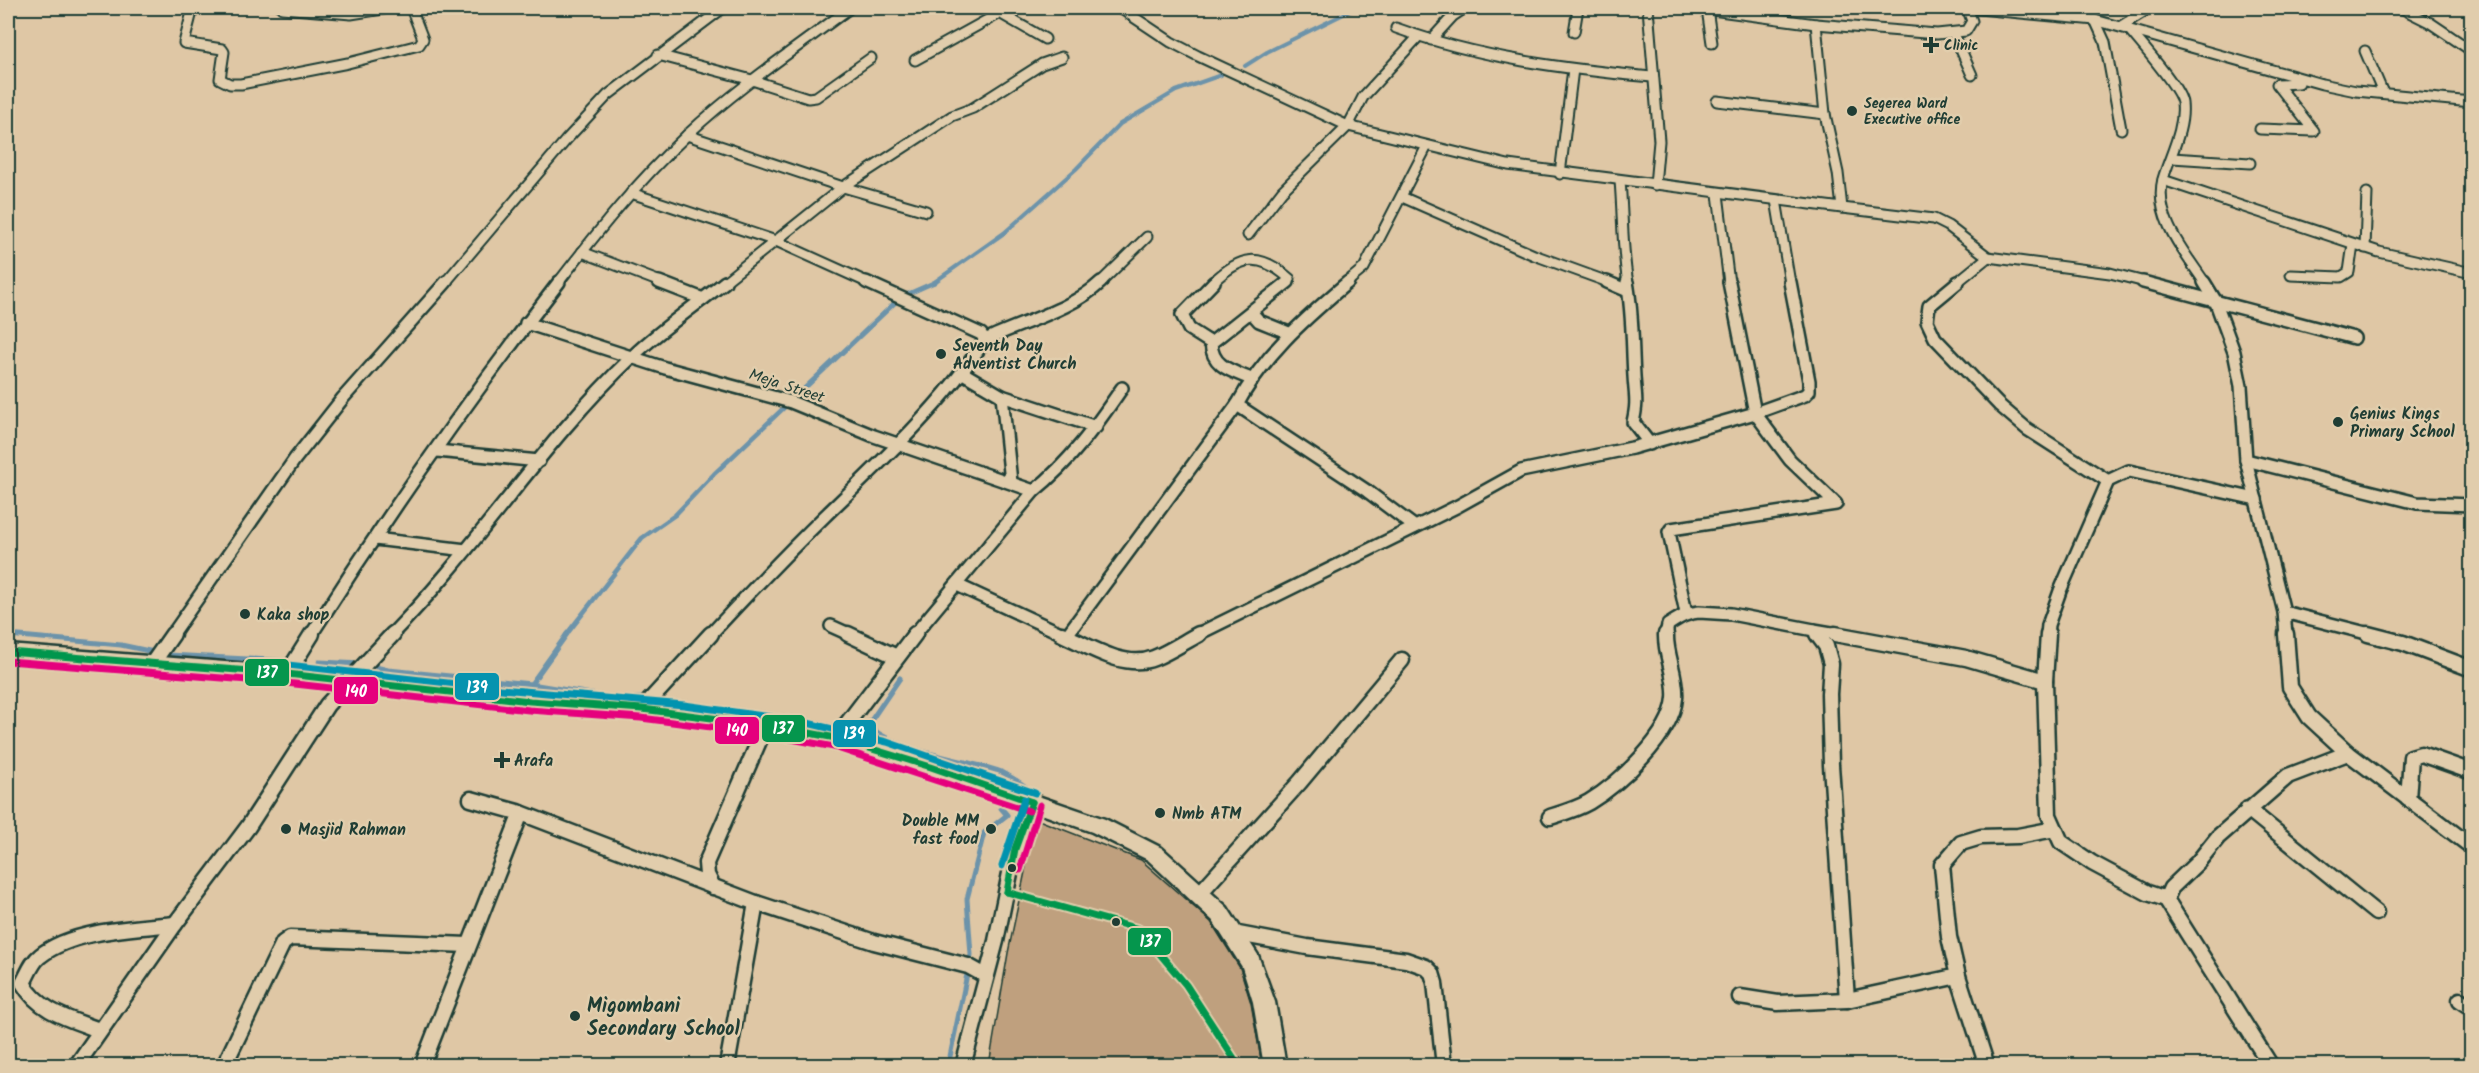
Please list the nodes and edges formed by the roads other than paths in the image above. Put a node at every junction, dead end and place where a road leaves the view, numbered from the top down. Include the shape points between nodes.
1 (192, 8) edge
2 (282, 8) edge
3 (389, 8) edge
4 (411, 8) edge
5 (723, 8) edge
6 (850, 8) edge
7 (992, 8) edge
8 (1120, 8) edge
9 (1143, 8) edge
10 (1465, 8) edge
11 (1578, 8) edge
12 (1648, 8) edge
13 (1697, 8) edge
14 (1967, 8) edge
15 (2150, 8) edge
16 (2401, 8) edge
17 (1707, 9) edge
18 (1000, 13) junction
19 (1130, 14) junction
20 (2095, 20) junction
21 (1816, 24) junction
22 (2124, 27) junction
23 (1396, 28) dead end
24 (1574, 32) dead end
25 (1954, 34) junction
26 (1418, 37) junction
27 (1045, 39) dead end
28 (1431, 40) junction
29 (1712, 43) dead end
30 (2366, 51) dead end
31 (2472, 51) edge
32 (658, 55) junction
33 (1062, 57) dead end
34 (871, 58) dead end
35 (915, 60) dead end
36 (1573, 69) junction
37 (1972, 75) dead end
38 (1652, 77) junction
39 (752, 80) junction
40 (2322, 84) junction
41 (2383, 93) junction
42 (1717, 101) dead end
43 (2472, 102) edge
44 (1825, 114) junction
45 (1348, 126) junction
46 (2121, 129) dead end
47 (2260, 129) dead end
48 (687, 135) junction
49 (1427, 146) junction
50 (2172, 158) junction
51 (2250, 163) dead end
52 (1560, 174) junction
53 (2163, 180) junction
54 (1620, 181) junction
55 (1655, 185) junction
56 (843, 187) junction
57 (2367, 193) dead end
58 (631, 194) junction
59 (1718, 194) junction
60 (1402, 197) junction
61 (1776, 200) junction
62 (1842, 208) junction
63 (926, 211) dead end
64 (1248, 235) dead end
65 (1147, 237) dead end
66 (776, 241) junction
67 (2353, 244) junction
68 (2365, 248) junction
69 (582, 252) junction
70 (1988, 257) junction
71 (2472, 273) edge
72 (2291, 275) dead end
73 (1628, 291) junction
74 (703, 299) junction
75 (2215, 300) junction
76 (1251, 312) junction
77 (526, 323) junction
78 (1290, 333) junction
79 (2354, 338) dead end
80 (985, 340) junction
81 (1211, 343) junction
82 (633, 356) junction
83 (963, 373) junction
84 (1251, 380) junction
85 (1122, 388) dead end
86 (1002, 396) junction
87 (1237, 405) junction
88 (1755, 413) junction
89 (1096, 427) junction
90 (1650, 444) junction
91 (898, 445) junction
92 (437, 451) junction
93 (2246, 460) junction
94 (539, 461) junction
95 (2108, 481) junction
96 (1011, 482) junction
97 (1034, 490) junction
98 (2256, 499) junction
99 (2472, 506) edge
100 (1415, 527) junction
101 (375, 539) junction
102 (466, 550) junction
103 (957, 585) junction
104 (2284, 612) junction
105 (1686, 613) junction
106 (831, 626) dead end
107 (1814, 630) junction
108 (1066, 635) junction
109 (8, 652) edge
110 (897, 657) junction
111 (1402, 660) dead end
112 (152, 664) junction
113 (2472, 669) edge
114 (286, 674) junction
115 (349, 680) junction
116 (2044, 681) junction
117 (642, 709) junction
118 (766, 725) junction
119 (836, 738) junction
120 (2348, 753) junction
121 (2472, 772) edge
122 (471, 799) dead end
123 (2408, 799) junction
124 (1032, 802) junction
125 (2248, 809) junction
126 (521, 813) junction
127 (1550, 817) dead end
128 (2055, 829) junction
129 (2472, 847) edge
130 (713, 887) junction
131 (1200, 893) junction
132 (2166, 899) junction
133 (756, 903) junction
134 (2376, 914) dead end
135 (176, 924) junction
136 (1233, 933) junction
137 (468, 945) junction
138 (986, 976) junction
139 (1958, 976) junction
140 (1740, 998) dead end
141 (1847, 1000) junction
142 (99, 1030) junction
143 (76, 1065) edge
144 (224, 1065) edge
145 (422, 1065) edge
146 (727, 1065) edge
147 (963, 1065) edge
148 (1275, 1065) edge
149 (1444, 1065) edge
150 (1987, 1065) edge
151 (2271, 1065) edge

1 - 4 street via 184,43 222,49 220,79 241,84 418,45 423,39
2 - 3 street via 351,14
5 - 32 street
6 - 39 street
7 - 18 street
8 - 19 street
9 - 19 street
10 - 28 street
11 - 24 street
12 - 38 street
13 - 17 street
14 - 20 street
14 - 25 street via 1972,21 1966,32
15 - 22 street
16 - 31 street via 2430,22
17 - 21 street
17 - 29 street
18 - 27 street
18 - 35 street
19 - 45 street via 1198,56
20 - 22 street
20 - 46 street via 2105,42
21 - 25 street
21 - 44 street
22 - 40 street
22 - 50 street via 2175,88 2182,102
23 - 26 street
25 - 37 street
26 - 28 street
26 - 45 street via 1363,97
28 - 36 street via 1490,56
30 - 41 street
32 - 39 street
32 - 112 street via 595,107 343,398 294,459
33 - 56 street via 1042,64 973,108 952,116
34 - 39 street via 813,98
36 - 38 street
36 - 52 street
38 - 55 street via 1659,141
39 - 48 street
40 - 41 street
40 - 47 street via 2277,84 2314,131
41 - 43 street
42 - 44 street
44 - 62 street
45 - 49 street
45 - 64 street via 1282,190
48 - 56 street
48 - 58 street
49 - 52 street
49 - 60 street
50 - 51 street
50 - 53 street
52 - 54 street
53 - 67 street
53 - 75 street via 2164,212
54 - 55 street
54 - 73 street
55 - 59 street
56 - 63 street
56 - 66 street
57 - 68 street
58 - 66 street
58 - 69 street
59 - 61 street
59 - 88 street via 1731,298
60 - 73 street
60 - 78 street via 1364,268
61 - 62 street
61 - 88 street via 1809,391
62 - 70 street via 1934,219
65 - 80 street via 1097,286 1069,304
66 - 74 street
66 - 80 street via 981,334
67 - 68 street
67 - 72 street via 2349,272 2341,277
68 - 71 street
69 - 74 street
69 - 77 street
70 - 75 street via 2110,273
70 - 95 street via 1929,306 1927,321 1935,338 2027,429
73 - 90 street via 1638,403 1633,422
74 - 82 street
75 - 79 street
75 - 93 street via 2234,352 2241,386
76 - 78 street via 1259,321
76 - 81 street
76 - 81 street via 1290,279 1281,268 1253,258 1233,264 1182,315 1184,325 1194,335
77 - 82 street, Meja Street
77 - 92 street
78 - 84 street
80 - 83 street
81 - 84 street via 1210,355 1215,362
82 - 91 street, Meja Street via 790,402
82 - 94 street
83 - 86 street
83 - 91 street
84 - 87 street
85 - 89 street
86 - 89 street
86 - 96 street
87 - 100 street
87 - 108 street
88 - 90 street
88 - 105 street via 1790,460 1836,504 1671,529 1671,548
89 - 97 street via 1057,472
90 - 100 street via 1521,471
91 - 96 street, Meja Street
91 - 117 street via 775,565
92 - 94 street
92 - 101 street
93 - 98 street
93 - 99 street via 2417,502
94 - 102 street
95 - 98 street via 2129,471
95 - 116 street via 2053,611 2047,633
96 - 97 street, Meja Street
97 - 103 street
98 - 104 street
100 - 108 street via 1152,659 1122,660
101 - 102 street
101 - 114 street
102 - 115 street via 421,606
103 - 108 street
103 - 110 street
104 - 113 street via 2403,643
104 - 120 street via 2290,687 2309,717
105 - 107 street via 1738,616
105 - 127 street via 1666,630 1675,698 1661,729 1636,763 1603,792 1587,803
106 - 110 street
107 - 116 street via 1966,658
107 - 141 street via 1826,646 1831,664 1831,765
109 - 112 main road
110 - 119 street
111 - 131 street
112 - 114 main road
114 - 115 main road
115 - 117 main road via 530,701
115 - 135 street via 327,705 248,827
116 - 128 street via 2049,815
117 - 118 main road
118 - 119 main road
118 - 130 street via 706,863
119 - 124 main road
120 - 123 street
120 - 125 street via 2288,776
121 - 123 street via 2421,754 2411,757
122 - 126 street
123 - 129 street
124 - 131 main road via 1132,841 1155,854
124 - 138 street via 1015,849
125 - 132 street via 2171,888
125 - 134 street
126 - 130 street
126 - 137 street
128 - 132 street via 2061,842 2092,863
128 - 139 street via 1961,843 1942,864 1949,937
130 - 133 street
131 - 136 main road
132 - 151 street
133 - 138 street via 874,942 969,966
133 - 146 street
135 - 142 street
135 - 142 street via 59,945 40,956 30,969 23,983 38,1005
136 - 148 main road via 1251,962 1264,1002
136 - 149 street via 1406,960 1426,968 1436,983
137 - 144 street via 290,938 283,943
137 - 145 street
138 - 147 street
139 - 141 street
139 - 150 street
140 - 141 street via 1778,1003
142 - 143 street

